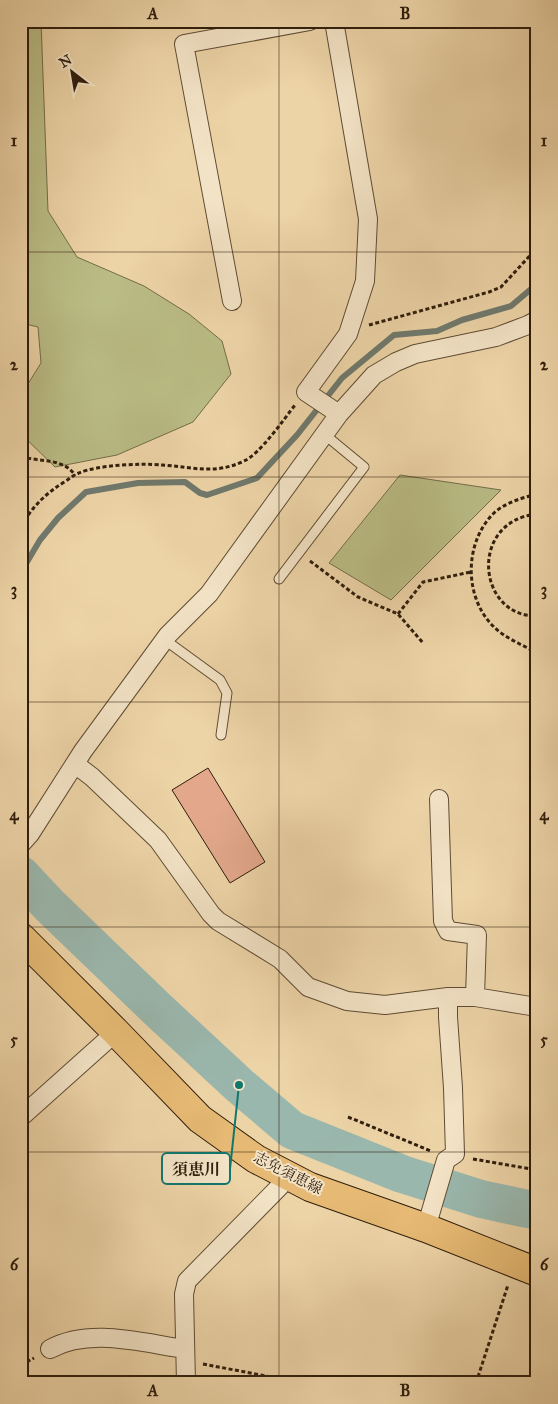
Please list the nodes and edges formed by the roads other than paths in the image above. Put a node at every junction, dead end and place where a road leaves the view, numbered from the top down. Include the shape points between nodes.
1 (310, 21) edge
2 (334, 21) edge
3 (232, 301) dead end
4 (537, 320) edge
5 (339, 414) junction
6 (324, 434) junction
7 (279, 579) dead end
8 (164, 640) junction
9 (221, 735) dead end
10 (75, 764) junction
11 (438, 799) dead end
12 (24, 836) edge
13 (21, 937) edge
14 (448, 996) junction
15 (475, 997) junction
16 (537, 1007) edge
17 (116, 1032) junction
18 (21, 1118) edge
19 (290, 1176) junction
20 (426, 1228) junction
21 (526, 1268) edge
22 (50, 1349) dead end
23 (185, 1354) junction
24 (186, 1383) edge

1 - 3 street via 184,44
2 - 5 street via 368,219 365,281 348,334 306,392
4 - 5 street via 496,337 415,354 396,362 374,375
5 - 6 street
6 - 7 lane via 364,467
6 - 8 street via 209,594
8 - 9 lane via 220,680 227,693
8 - 10 street
10 - 12 street
10 - 14 street via 158,840 218,921 280,959 308,987 347,1001 385,1005
11 - 15 street via 443,921 448,931 477,935
13 - 17 main road, 志免須恵線
14 - 15 street
14 - 20 street via 453,1088 450,1157
15 - 16 street
17 - 18 street
17 - 19 main road, 志免須恵線 via 200,1119 256,1159
19 - 20 main road, 志免須恵線 via 310,1187
19 - 23 street via 187,1281 184,1294
20 - 21 main road, 志免須恵線
22 - 23 street via 60,1343 103,1338
23 - 24 street

